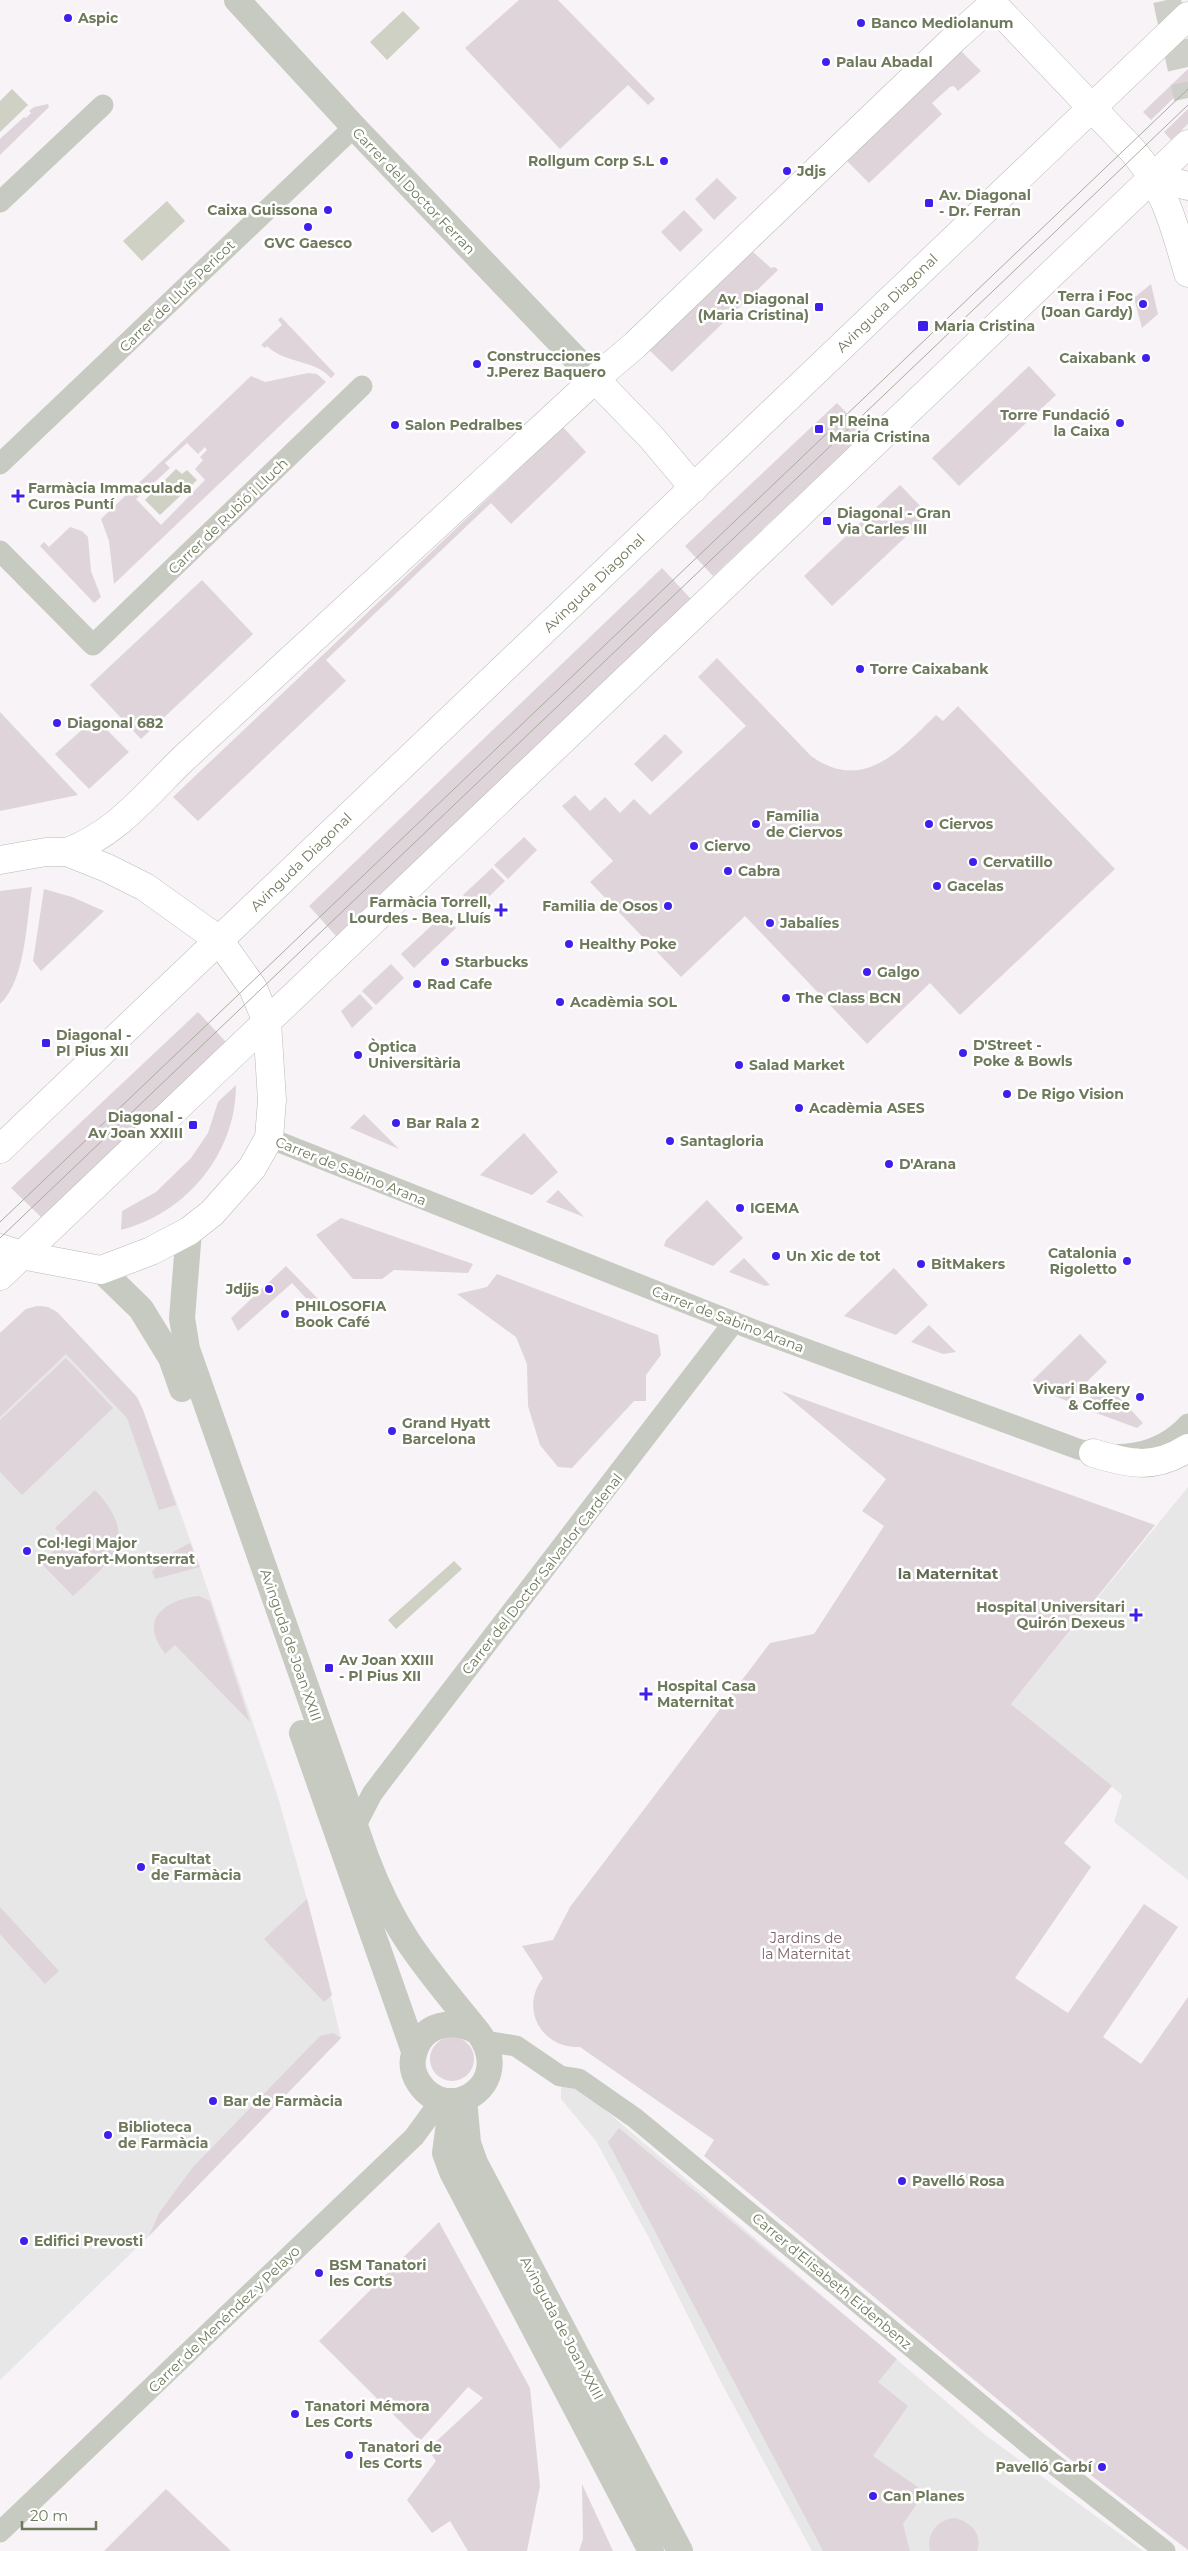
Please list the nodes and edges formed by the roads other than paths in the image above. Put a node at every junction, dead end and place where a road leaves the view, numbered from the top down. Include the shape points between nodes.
1 (237, 0) edge
2 (992, 1) edge
3 (1188, 16) edge
4 (103, 105) dead end
5 (1092, 108) junction
6 (354, 127) junction
7 (1188, 144) edge
8 (1154, 177) junction
9 (1188, 186) edge
10 (0, 202) edge
11 (1188, 273) edge
12 (595, 379) junction
13 (362, 386) dead end
14 (0, 464) edge
15 (694, 488) junction
16 (0, 551) edge
17 (67, 852) junction
18 (0, 860) edge
19 (219, 940) junction
20 (267, 1022) junction
21 (269, 1138) junction
22 (0, 1149) edge
23 (189, 1231) junction
24 (11, 1251) edge
25 (101, 1270) junction
26 (0, 1276) edge
27 (734, 1322) junction
28 (1188, 1424) edge
29 (1188, 1448) edge
30 (1093, 1453) junction
31 (355, 1827) junction
32 (481, 2036) junction
33 (414, 2051) junction
34 (452, 2100) junction
35 (0, 2532) edge
36 (651, 2551) edge
37 (680, 2551) edge
38 (1165, 2551) edge

1 - 6 street, Carrer del Doctor Ferran
2 - 5 main road
2 - 12 main road via 635,345
3 - 5 main road, Avinguda Diagonal
4 - 10 street
5 - 8 main road
5 - 15 main road, Avinguda Diagonal
6 - 12 street, Carrer del Doctor Ferran
6 - 14 street, Carrer de Lluís Pericot
7 - 8 main road
8 - 9 main road
8 - 11 main road via 1170,213
8 - 20 main road
12 - 15 main road
12 - 17 main road via 183,759 119,823 96,840
13 - 16 street, Carrer de Rubió i Lluch via 93,645
15 - 19 main road, Avinguda Diagonal
17 - 18 main road via 28,854
17 - 19 main road via 145,887
19 - 20 main road via 253,988
19 - 22 main road, Avinguda Diagonal
20 - 21 main road via 272,1100
20 - 24 main road
21 - 23 main road via 252,1168 228,1197
21 - 27 street, Carrer de Sabino Arana
23 - 25 main road via 151,1251
23 - 31 street, Avinguda de Joan XXIII via 182,1318 186,1349
24 - 25 main road
24 - 26 main road
25 - 33 street, Avinguda de Joan XXIII via 141,1309 171,1358
27 - 30 street, Carrer de Sabino Arana
27 - 31 street, Carrer del Doctor Salvador Cardenal via 384,1778
28 - 30 street, Carrer de Sabino Arana via 1174,1438 1149,1450 1117,1455
29 - 30 main road via 1164,1460 1138,1464
31 - 32 street, Avinguda de Joan XXIII via 378,1888 404,1934
32 - 33 street via 459,2023 448,2023 427,2032
32 - 34 street via 490,2052 491,2066 487,2079 477,2092
32 - 38 street, Carrer d'Elisabeth Eidenbenz via 516,2046 560,2076 579,2079 635,2118 1038,2452
33 - 34 street via 413,2071 417,2080 430,2094
34 - 35 street, Carrer de Menéndez y Pelayo
34 - 36 street, Avinguda de Joan XXIII via 445,2153 452,2172
34 - 37 street, Avinguda de Joan XXIII via 475,2162

